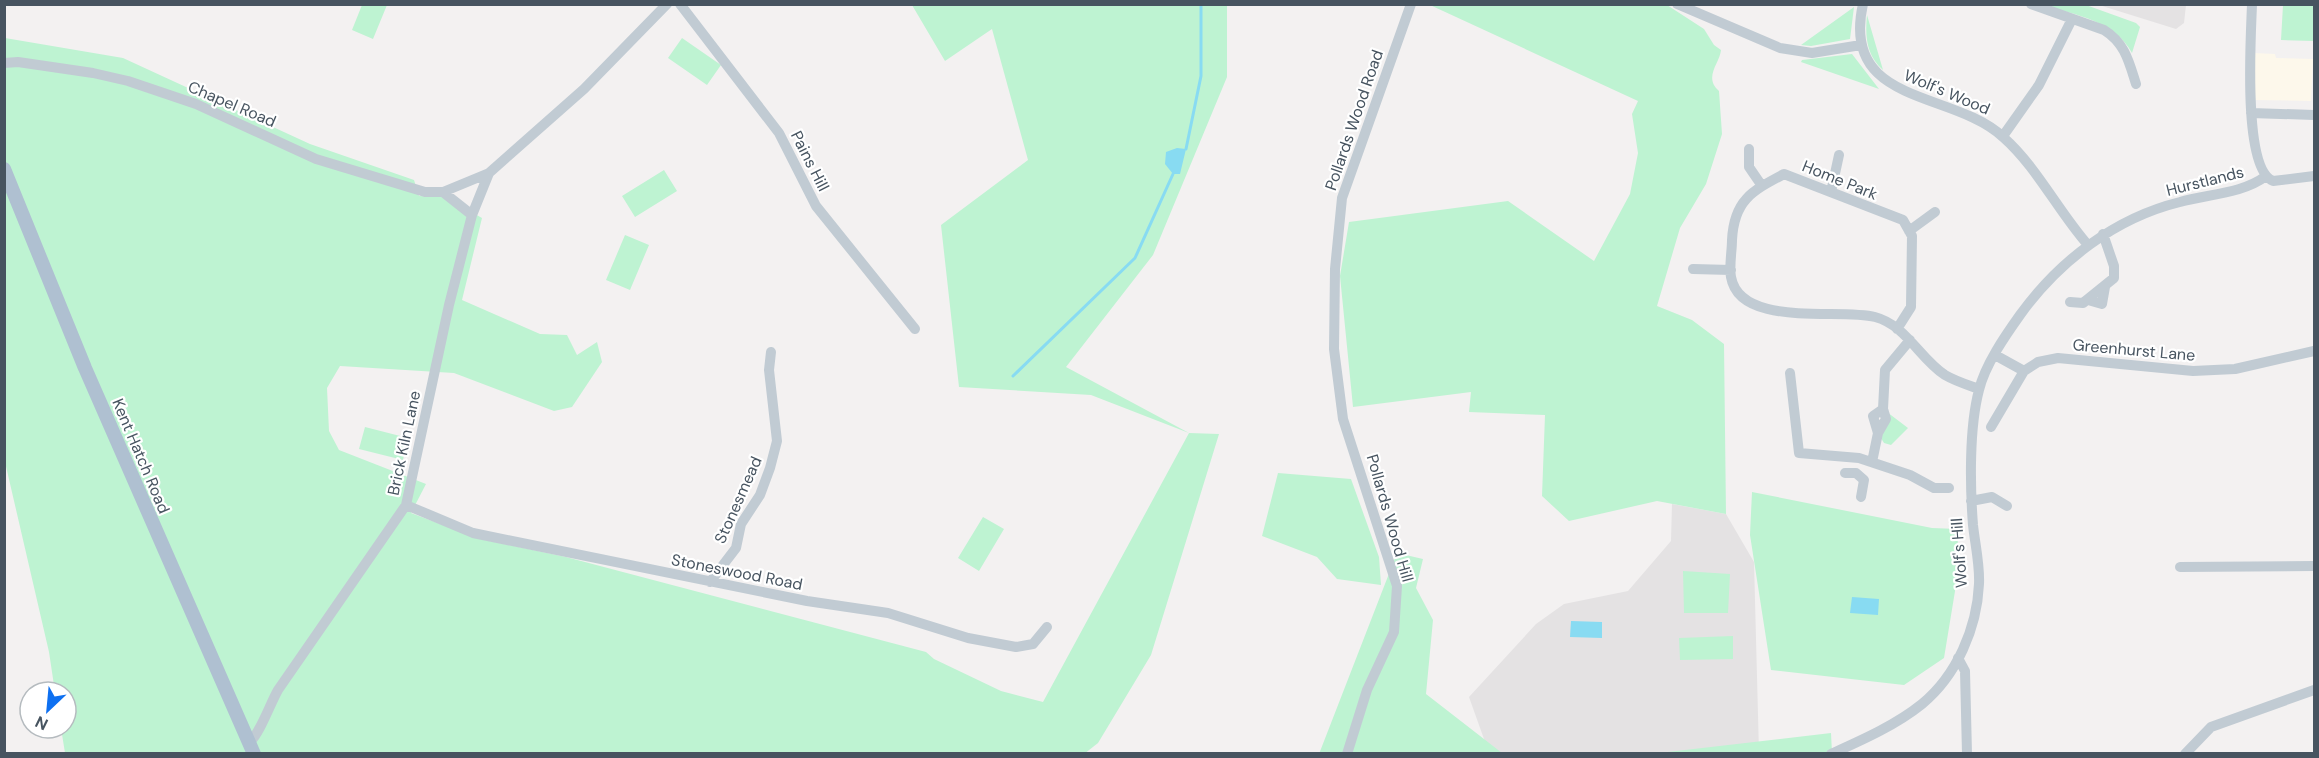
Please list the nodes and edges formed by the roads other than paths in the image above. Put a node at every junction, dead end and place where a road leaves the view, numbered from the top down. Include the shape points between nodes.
1 (667, 4) edge
2 (680, 4) edge
3 (1411, 4) edge
4 (1863, 4) edge
5 (2031, 4) edge
6 (2252, 4) edge
7 (1684, 6) edge
8 (2072, 19) junction
9 (1862, 45) junction
10 (4, 63) edge
11 (2136, 84) dead end
12 (2251, 113) junction
13 (2314, 115) edge
14 (2003, 136) junction
15 (1749, 149) dead end
16 (1839, 155) dead end
17 (4, 169) edge
18 (489, 173) junction
19 (2265, 176) junction
20 (2314, 176) edge
21 (1762, 186) junction
22 (443, 192) junction
23 (1832, 192) junction
24 (1935, 212) dead end
25 (472, 215) junction
26 (1909, 231) junction
27 (2103, 234) junction
28 (2088, 245) junction
29 (1693, 269) dead end
30 (1731, 270) junction
31 (2062, 312) dead end
32 (915, 329) dead end
33 (1897, 329) junction
34 (1910, 340) junction
35 (2314, 351) edge
36 (771, 352) dead end
37 (1995, 355) junction
38 (2024, 371) junction
39 (1790, 373) dead end
40 (1979, 389) junction
41 (1347, 427) joint
42 (1992, 427) dead end
43 (1859, 458) junction
44 (1872, 462) junction
45 (1949, 488) dead end
46 (1860, 498) dead end
47 (1971, 501) junction
48 (406, 505) junction
49 (2007, 506) dead end
50 (2314, 566) edge
51 (2180, 567) dead end
52 (710, 582) junction
53 (1047, 627) dead end
54 (1958, 658) junction
55 (2314, 690) edge
56 (252, 748) edge
57 (1347, 753) edge
58 (1831, 753) edge
59 (1966, 753) edge
60 (2185, 753) edge

1 - 18 street via 584,89
2 - 32 street, Pains Hill via 779,133 816,206
3 - 41 street, Pollards Wood Road via 1342,198 1335,269 1334,349
4 - 9 street, Wolf's Wood
5 - 8 street
6 - 12 street
7 - 9 street via 1780,48 1812,53
8 - 11 street via 2115,37 2122,45
8 - 14 street via 2039,85
9 - 14 street, Wolf's Wood via 1875,69 1894,87 1974,118
10 - 22 street, Chapel Road via 18,62 128,81 196,104 316,159 425,192
12 - 13 street
12 - 19 street
14 - 28 street, Wolf's Wood
15 - 21 street via 1749,167
16 - 23 street
17 - 56 main road, Kent Hatch Road via 85,368
18 - 22 street
18 - 25 street
19 - 20 street, Hurstlands via 2279,182
19 - 27 street, Hurstlands via 2250,186 2158,209
21 - 23 street, Home Park via 1784,174
21 - 30 street, Home Park via 1744,200 1733,219
22 - 25 street
23 - 26 street, Home Park via 1903,220
24 - 26 street
25 - 48 street, Brick Kiln Lane
26 - 33 street via 1911,307
27 - 28 street, Hurstlands
27 - 31 street via 2114,278 2083,303 2073,299
28 - 37 street, Hurstlands via 2032,300
29 - 30 street
30 - 33 street, Home Park via 1740,296 1754,306 1803,314 1876,317
33 - 34 street, Home Park
34 - 40 street, Home Park via 1944,374
34 - 44 street via 1885,370 1886,419 1878,433
35 - 38 street, Greenhurst Lane via 2235,369 2157,369 2058,358 2038,362
36 - 52 street, Stonesmead via 769,370 777,441 770,468 760,495 741,524 736,548
37 - 38 street
37 - 40 street, Hurstlands
38 - 42 street
39 - 43 street via 1799,453
40 - 47 street, Wolf's Hill
41 - 57 street, Pollards Wood Hill via 1397,586 1394,632 1367,690
43 - 44 street
43 - 46 street via 1850,473 1864,480
44 - 45 street via 1934,488
47 - 49 street via 1992,497
47 - 54 street, Wolf's Hill via 1979,584 1972,626
48 - 52 street, Stoneswood Road via 473,533
48 - 56 street, Brick Kiln Lane via 278,690
50 - 51 street
52 - 53 street, Stoneswood Road via 888,613 968,638 1016,647 1033,644
54 - 58 street, Wolf's Hill via 1944,681 1922,704 1861,741
54 - 59 street via 1965,671
55 - 60 street via 2211,727

